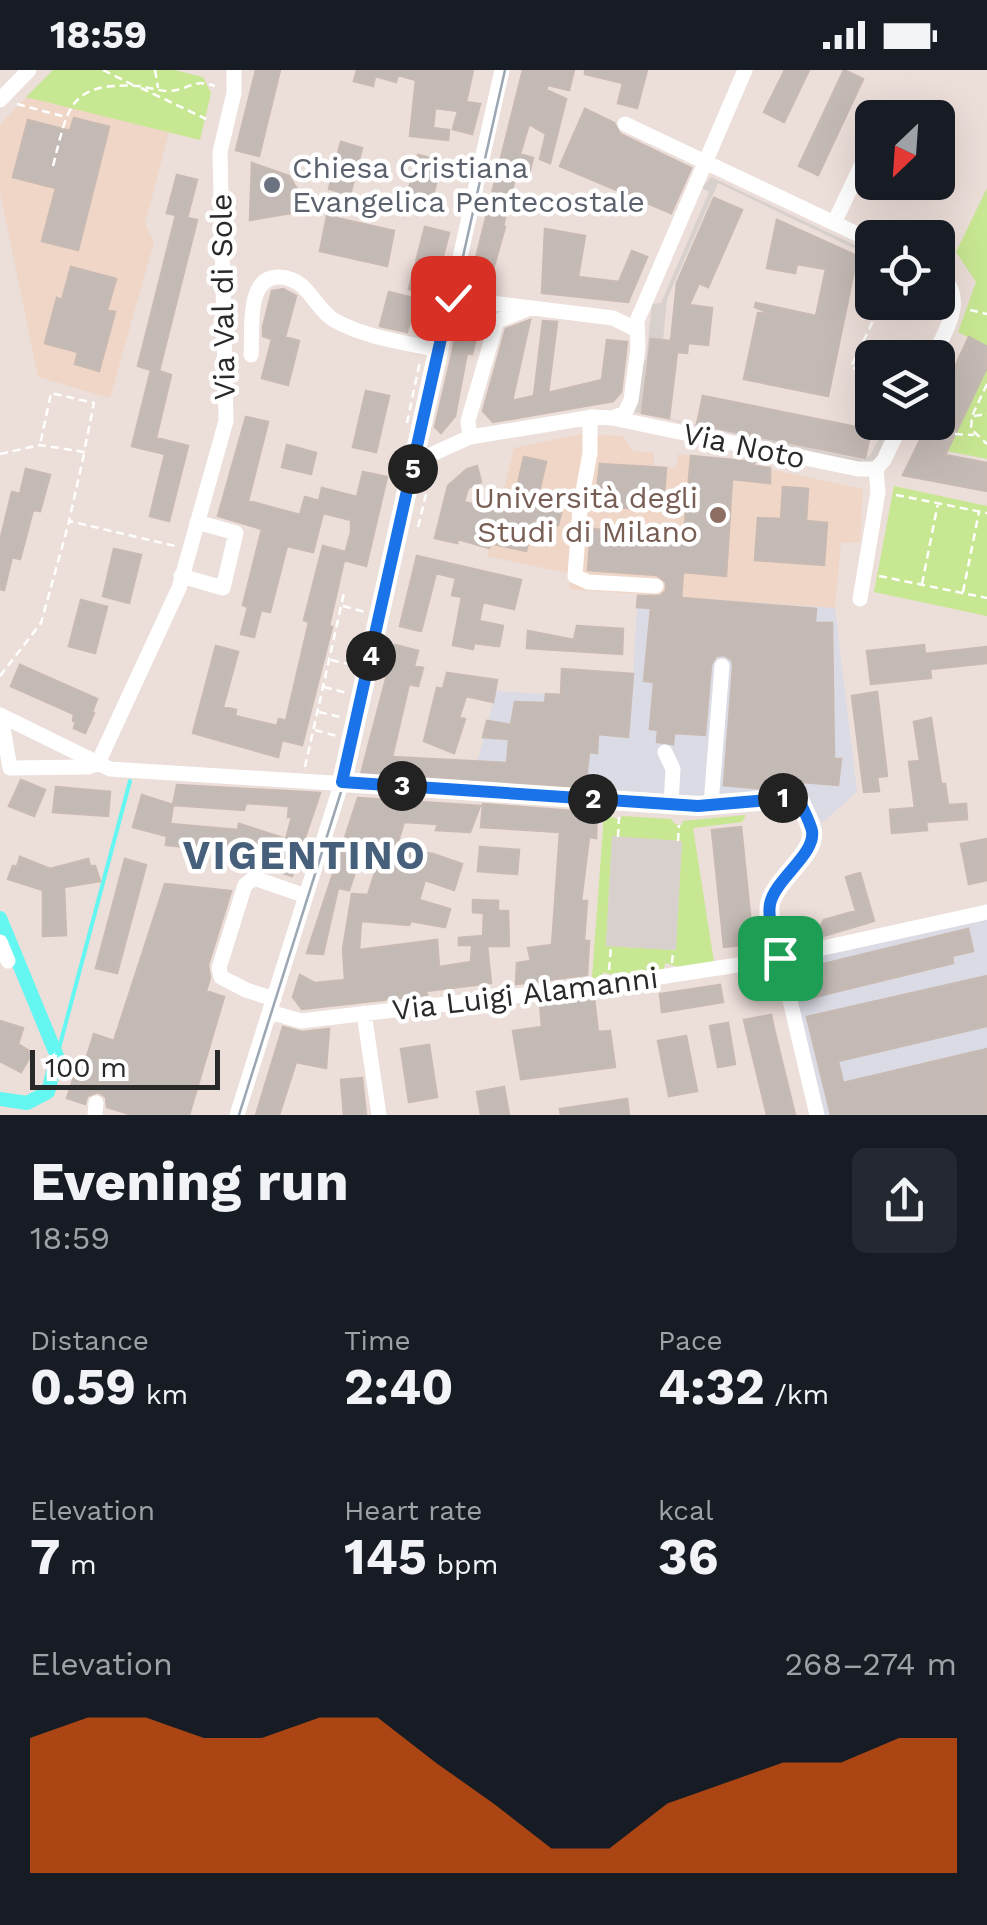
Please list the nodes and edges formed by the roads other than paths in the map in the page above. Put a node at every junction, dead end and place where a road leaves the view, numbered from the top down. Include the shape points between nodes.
1 (29, 70) edge
2 (234, 70) edge
3 (502, 70) edge
4 (745, 70) edge
5 (8, 102) edge
6 (625, 124) dead end
7 (706, 162) junction
8 (855, 179) edge
9 (834, 223) junction
10 (855, 233) edge
11 (450, 298) junction
12 (528, 309) junction
13 (635, 329) junction
14 (439, 350) junction
15 (251, 355) dead end
16 (590, 417) junction
17 (612, 418) junction
18 (470, 437) junction
19 (894, 440) edge
20 (414, 465) junction
21 (876, 469) junction
22 (196, 522) junction
23 (181, 576) junction
24 (656, 586) dead end
25 (860, 600) dead end
26 (722, 666) dead end
27 (1, 715) edge
28 (666, 752) dead end
29 (98, 763) junction
30 (342, 782) junction
31 (670, 804) junction
32 (711, 804) junction
33 (306, 896) junction
34 (987, 912) edge
35 (780, 958) junction
36 (272, 1006) junction
37 (364, 1013) junction
38 (237, 1115) edge
39 (379, 1115) edge
40 (817, 1115) edge

1 - 5 street
2 - 22 street, Via Val di Sole via 220,152 226,421
3 - 11 street
4 - 7 street
6 - 7 street
7 - 9 street
7 - 13 street
8 - 9 street
9 - 10 street
11 - 12 street
11 - 14 street
12 - 13 street via 613,318
12 - 18 street via 496,321 468,421
13 - 17 street via 631,400 625,413
14 - 15 street via 336,322 300,284 277,276 256,290
14 - 20 street
16 - 17 street, Via Noto
16 - 18 street, Via Noto
16 - 24 street via 575,576
17 - 21 street, Via Noto
18 - 20 street, Via Noto
19 - 21 street
20 - 30 street
21 - 25 street
22 - 23 street, Via Val di Sole
22 - 23 street via 236,533 223,588
23 - 29 street, Via Val di Sole
26 - 32 street
27 - 29 street
27 - 29 street via 10,768
28 - 31 street via 673,769
29 - 30 street via 110,770
30 - 31 street
30 - 33 street
31 - 32 street
32 - 35 street via 800,802 809,848 770,901
33 - 36 street
33 - 36 street, Via Luigi Alamanni via 254,878 245,885 219,968 221,977
34 - 35 street, Via Luigi Alamanni
35 - 37 street, Via Luigi Alamanni via 608,986
35 - 40 street
36 - 37 street, Via Luigi Alamanni via 300,1020
36 - 38 street
37 - 39 street

